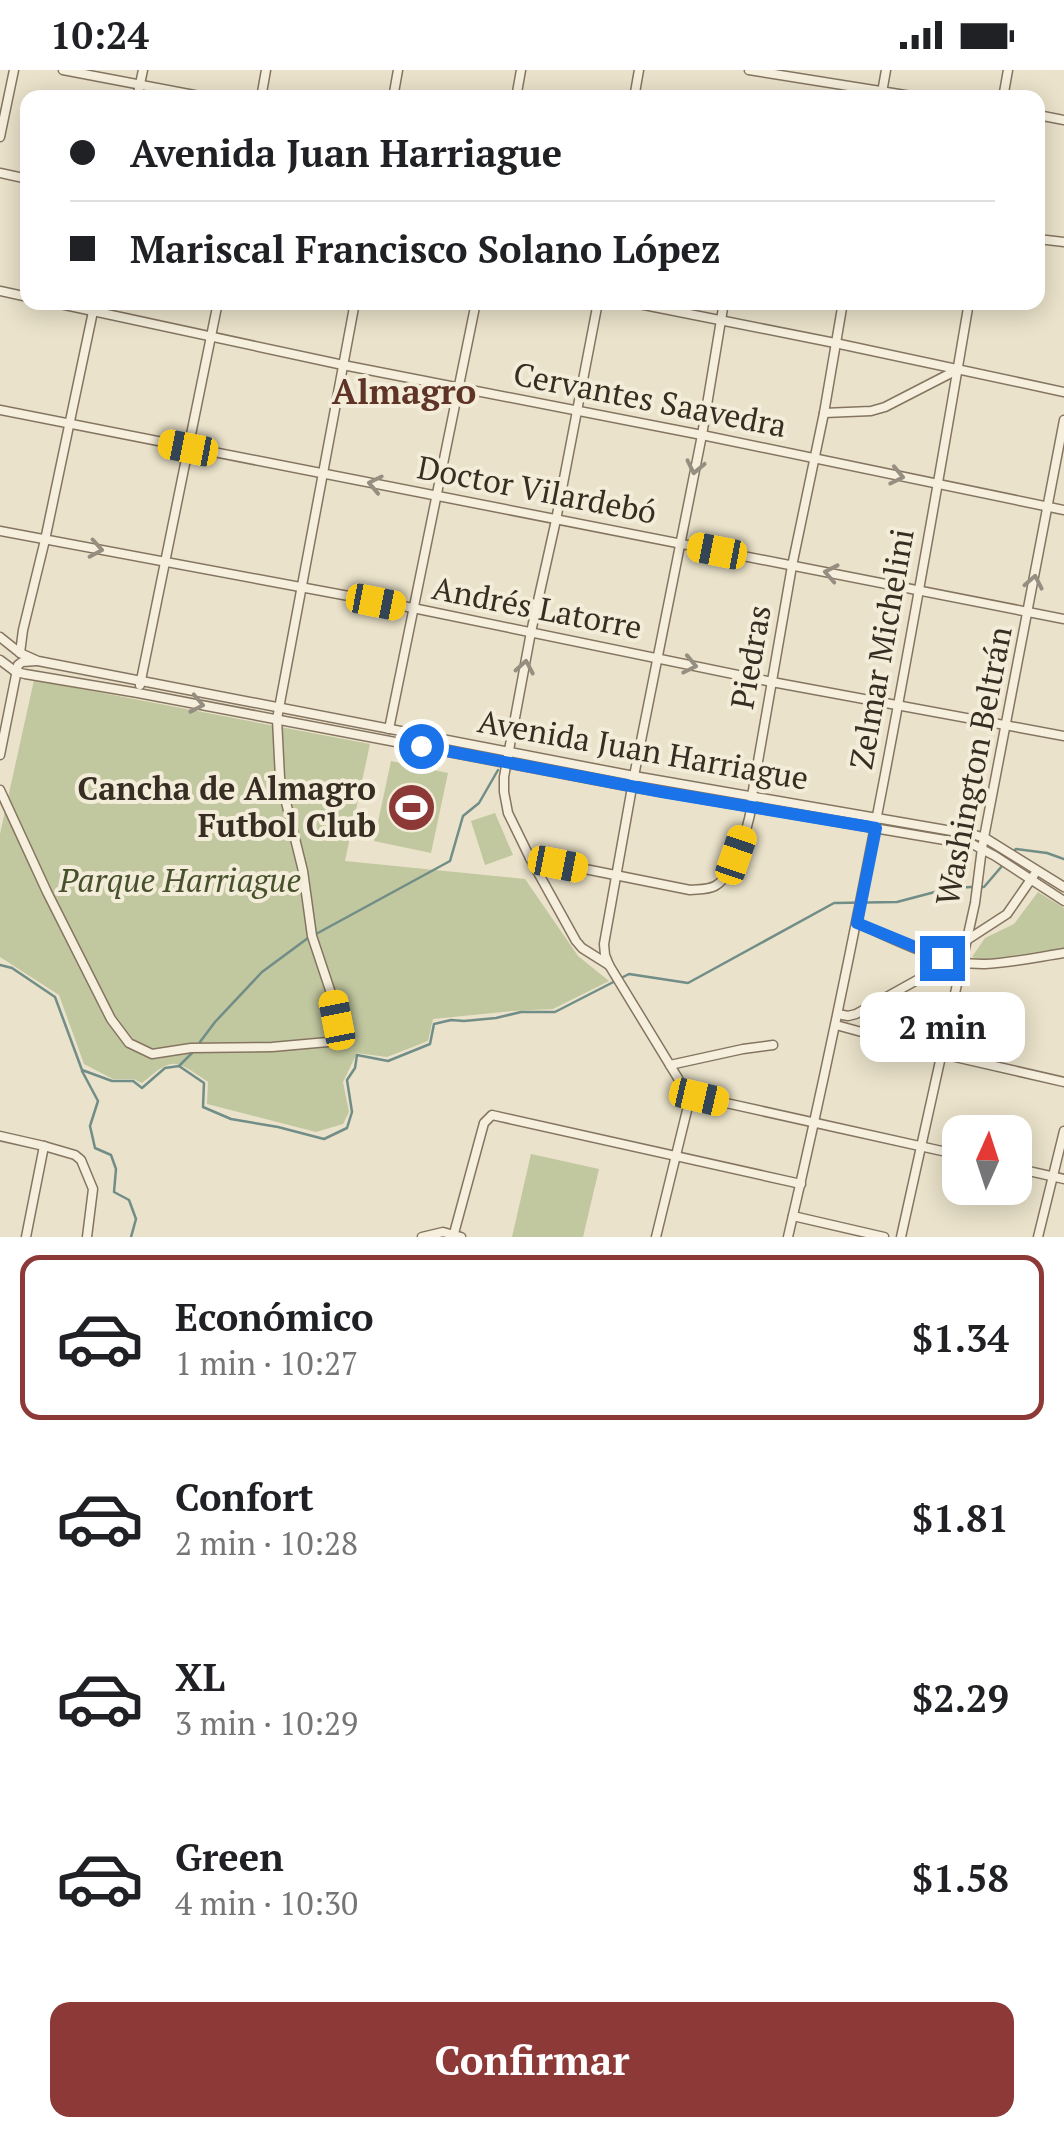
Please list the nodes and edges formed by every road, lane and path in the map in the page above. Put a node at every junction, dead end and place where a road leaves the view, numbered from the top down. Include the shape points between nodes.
1 (14, 70) edge
2 (63, 70) edge
3 (143, 70) edge
4 (749, 70) edge
5 (769, 72) edge
6 (140, 84) junction
7 (139, 90) edge
8 (170, 90) edge
9 (861, 90) edge
10 (0, 137) edge
11 (93, 310) edge
12 (105, 310) edge
13 (216, 310) edge
14 (354, 310) edge
15 (474, 310) edge
16 (596, 310) edge
17 (670, 310) edge
18 (723, 310) edge
19 (841, 310) edge
20 (968, 310) edge
21 (721, 320) junction
22 (211, 338) junction
23 (835, 343) junction
24 (343, 366) junction
25 (957, 370) junction
26 (458, 388) junction
27 (1064, 392) edge
28 (0, 410) edge
29 (577, 411) junction
30 (824, 413) junction
31 (1064, 420) edge
32 (70, 425) junction
33 (702, 435) junction
34 (188, 448) junction
35 (814, 458) junction
36 (323, 473) junction
37 (938, 484) junction
38 (436, 497) junction
39 (1048, 506) junction
40 (1064, 510) edge
41 (556, 520) junction
42 (0, 530) edge
43 (46, 540) junction
44 (679, 544) junction
45 (165, 561) junction
46 (792, 566) junction
47 (302, 587) junction
48 (917, 590) junction
49 (414, 608) junction
50 (1028, 612) junction
51 (1064, 620) edge
52 (23, 630) junction
53 (531, 632) junction
54 (0, 637) edge
55 (10, 644) junction
56 (0, 650) edge
57 (20, 653) junction
58 (657, 658) junction
59 (0, 660) edge
60 (38, 661) junction
61 (21, 673) junction
62 (140, 681) junction
63 (772, 682) junction
64 (138, 693) junction
65 (899, 704) junction
66 (280, 707) junction
67 (277, 719) junction
68 (1005, 726) junction
69 (388, 734) junction
70 (1064, 736) edge
71 (509, 752) junction
72 (0, 755) edge
73 (507, 762) junction
74 (634, 776) junction
75 (632, 787) junction
76 (0, 790) edge
77 (752, 796) junction
78 (753, 808) junction
79 (877, 823) junction
80 (983, 843) junction
81 (998, 852) junction
82 (530, 858) junction
83 (1038, 870) junction
84 (615, 875) junction
85 (1031, 880) junction
86 (1064, 887) edge
87 (1064, 901) edge
88 (857, 923) junction
89 (966, 940) junction
90 (1064, 954) edge
91 (958, 960) junction
92 (612, 968) junction
93 (838, 1014) junction
94 (836, 1025) junction
95 (773, 1045) dead end
96 (942, 1054) junction
97 (670, 1065) junction
98 (1064, 1082) edge
99 (690, 1098) junction
100 (815, 1123) junction
101 (1064, 1131) edge
102 (0, 1136) edge
103 (44, 1146) junction
104 (922, 1146) junction
105 (942, 1151) edge
106 (674, 1156) junction
107 (1032, 1172) edge
108 (1053, 1176) junction
109 (1064, 1179) edge
110 (801, 1184) junction
111 (793, 1216) junction
112 (456, 1236) edge
113 (26, 1237) edge
114 (87, 1237) edge
115 (422, 1237) edge
116 (656, 1237) edge
117 (788, 1237) edge
118 (884, 1237) edge
119 (901, 1237) edge
120 (1038, 1237) edge

1 - 10 street
2 - 6 street
3 - 6 street
4 - 5 street
5 - 9 street
6 - 7 street
6 - 8 street
11 - 32 street
12 - 22 street, Cervantes Saavedra
13 - 22 street
14 - 24 street
15 - 26 street
16 - 29 street
17 - 21 street
18 - 21 street
19 - 23 street, Piedras
20 - 25 street, Zelmar Michelini
21 - 23 street
21 - 33 street
22 - 24 street, Cervantes Saavedra
22 - 34 street
23 - 25 street
23 - 30 street, Piedras
24 - 26 street, Cervantes Saavedra
24 - 36 street
25 - 27 street
25 - 30 street via 885,407
25 - 37 street, Zelmar Michelini
26 - 29 street, Cervantes Saavedra
26 - 38 street
28 - 32 street, Doctor Vilardebó
29 - 33 street, Cervantes Saavedra
29 - 41 street
30 - 35 street, Piedras
31 - 39 street, Washington Beltrán
32 - 34 street, Doctor Vilardebó
32 - 43 street
33 - 35 street, Cervantes Saavedra
33 -> 44 street
34 - 36 street, Doctor Vilardebó
34 - 45 street
35 -> 37 street, Cervantes Saavedra
35 - 46 street, Piedras
38 -> 36 street, Doctor Vilardebó
36 - 47 street
37 - 39 street, Cervantes Saavedra
37 - 48 street, Zelmar Michelini
38 - 41 street, Doctor Vilardebó
38 - 49 street
39 - 40 street, Cervantes Saavedra
50 -> 39 street, Washington Beltrán
41 - 44 street, Doctor Vilardebó
41 - 53 street
42 - 43 street, Andrés Latorre
43 -> 45 street, Andrés Latorre
43 - 52 street
44 - 46 street, Doctor Vilardebó
44 - 58 street
45 - 47 street, Andrés Latorre
45 - 62 street
48 -> 46 street, Doctor Vilardebó
46 - 63 street, Piedras
47 - 49 street, Andrés Latorre
47 - 66 street
48 - 50 street, Doctor Vilardebó
48 - 65 street, Zelmar Michelini
49 - 53 street, Andrés Latorre
49 - 69 street
50 - 51 street, Doctor Vilardebó
50 - 68 street, Washington Beltrán
52 - 55 street
52 - 57 street
53 - 58 street, Andrés Latorre
71 -> 53 street
54 - 55 street, Avenida Juan Harriague
55 - 56 street
55 - 57 street, Avenida Juan Harriague
57 - 60 street, Avenida Juan Harriague
58 -> 63 street, Andrés Latorre
58 - 74 street
59 - 61 street, Avenida Juan Harriague
60 - 61 street via 19,663
60 - 62 street, Avenida Juan Harriague
61 - 64 street, Avenida Juan Harriague
61 - 72 street
62 - 64 street
62 - 66 street, Avenida Juan Harriague
63 - 65 street, Andrés Latorre
63 - 77 street, Piedras
64 -> 67 street, Avenida Juan Harriague
65 - 68 street, Andrés Latorre
65 - 79 street, Zelmar Michelini
66 - 67 street
66 - 69 street, Avenida Juan Harriague
67 - 69 street, Avenida Juan Harriague
67 - 76 street via 280,778 312,936 337,1020 328,1042 152,1054 129,1043 111,1019
68 - 70 street, Andrés Latorre
68 - 80 street, Washington Beltrán
69 - 71 street, Avenida Juan Harriague
69 - 73 street, Avenida Juan Harriague
71 - 73 street
71 - 74 street, Avenida Juan Harriague
73 - 75 street, Avenida Juan Harriague
73 - 82 street via 508,813
74 - 75 street
74 - 77 street, Avenida Juan Harriague
75 - 78 street, Avenida Juan Harriague
75 - 84 street
77 - 78 street, Piedras
77 - 79 street, Avenida Juan Harriague
78 - 79 street, Avenida Juan Harriague
78 - 84 street, Piedras via 718,885 690,890
79 - 80 street, Avenida Juan Harriague
79 - 88 street, Zelmar Michelini
80 - 81 street, Avenida Juan Harriague
80 - 89 street, Washington Beltrán
81 - 83 street
81 - 85 street
82 - 84 street
82 - 92 street via 582,948
83 - 85 street
83 - 86 street
84 - 92 street via 604,944
85 - 87 street
85 - 89 street via 1007,914
88 - 91 street
88 - 93 street, Zelmar Michelini
89 - 91 street, Washington Beltrán
90 - 91 street via 985,964
91 - 93 street via 856,1014
91 - 96 street, Washington Beltrán
92 - 97 street
93 - 94 street, Zelmar Michelini
94 - 96 street
94 - 100 street, Zelmar Michelini
95 - 97 street
96 - 98 street
96 - 104 street, Washington Beltrán
97 - 99 street
99 - 100 street
99 - 106 street
100 - 104 street
100 - 110 street, Zelmar Michelini
101 - 108 street
102 - 103 street
103 - 113 street
103 - 114 street via 81,1160 94,1189
104 - 105 street
104 - 119 street, Washington Beltrán
106 - 110 street
106 - 112 street via 492,1115 484,1123
106 - 116 street
107 - 108 street
108 - 109 street
108 - 120 street
110 - 111 street, Zelmar Michelini
111 - 117 street, Zelmar Michelini
111 - 118 street
112 - 115 street

